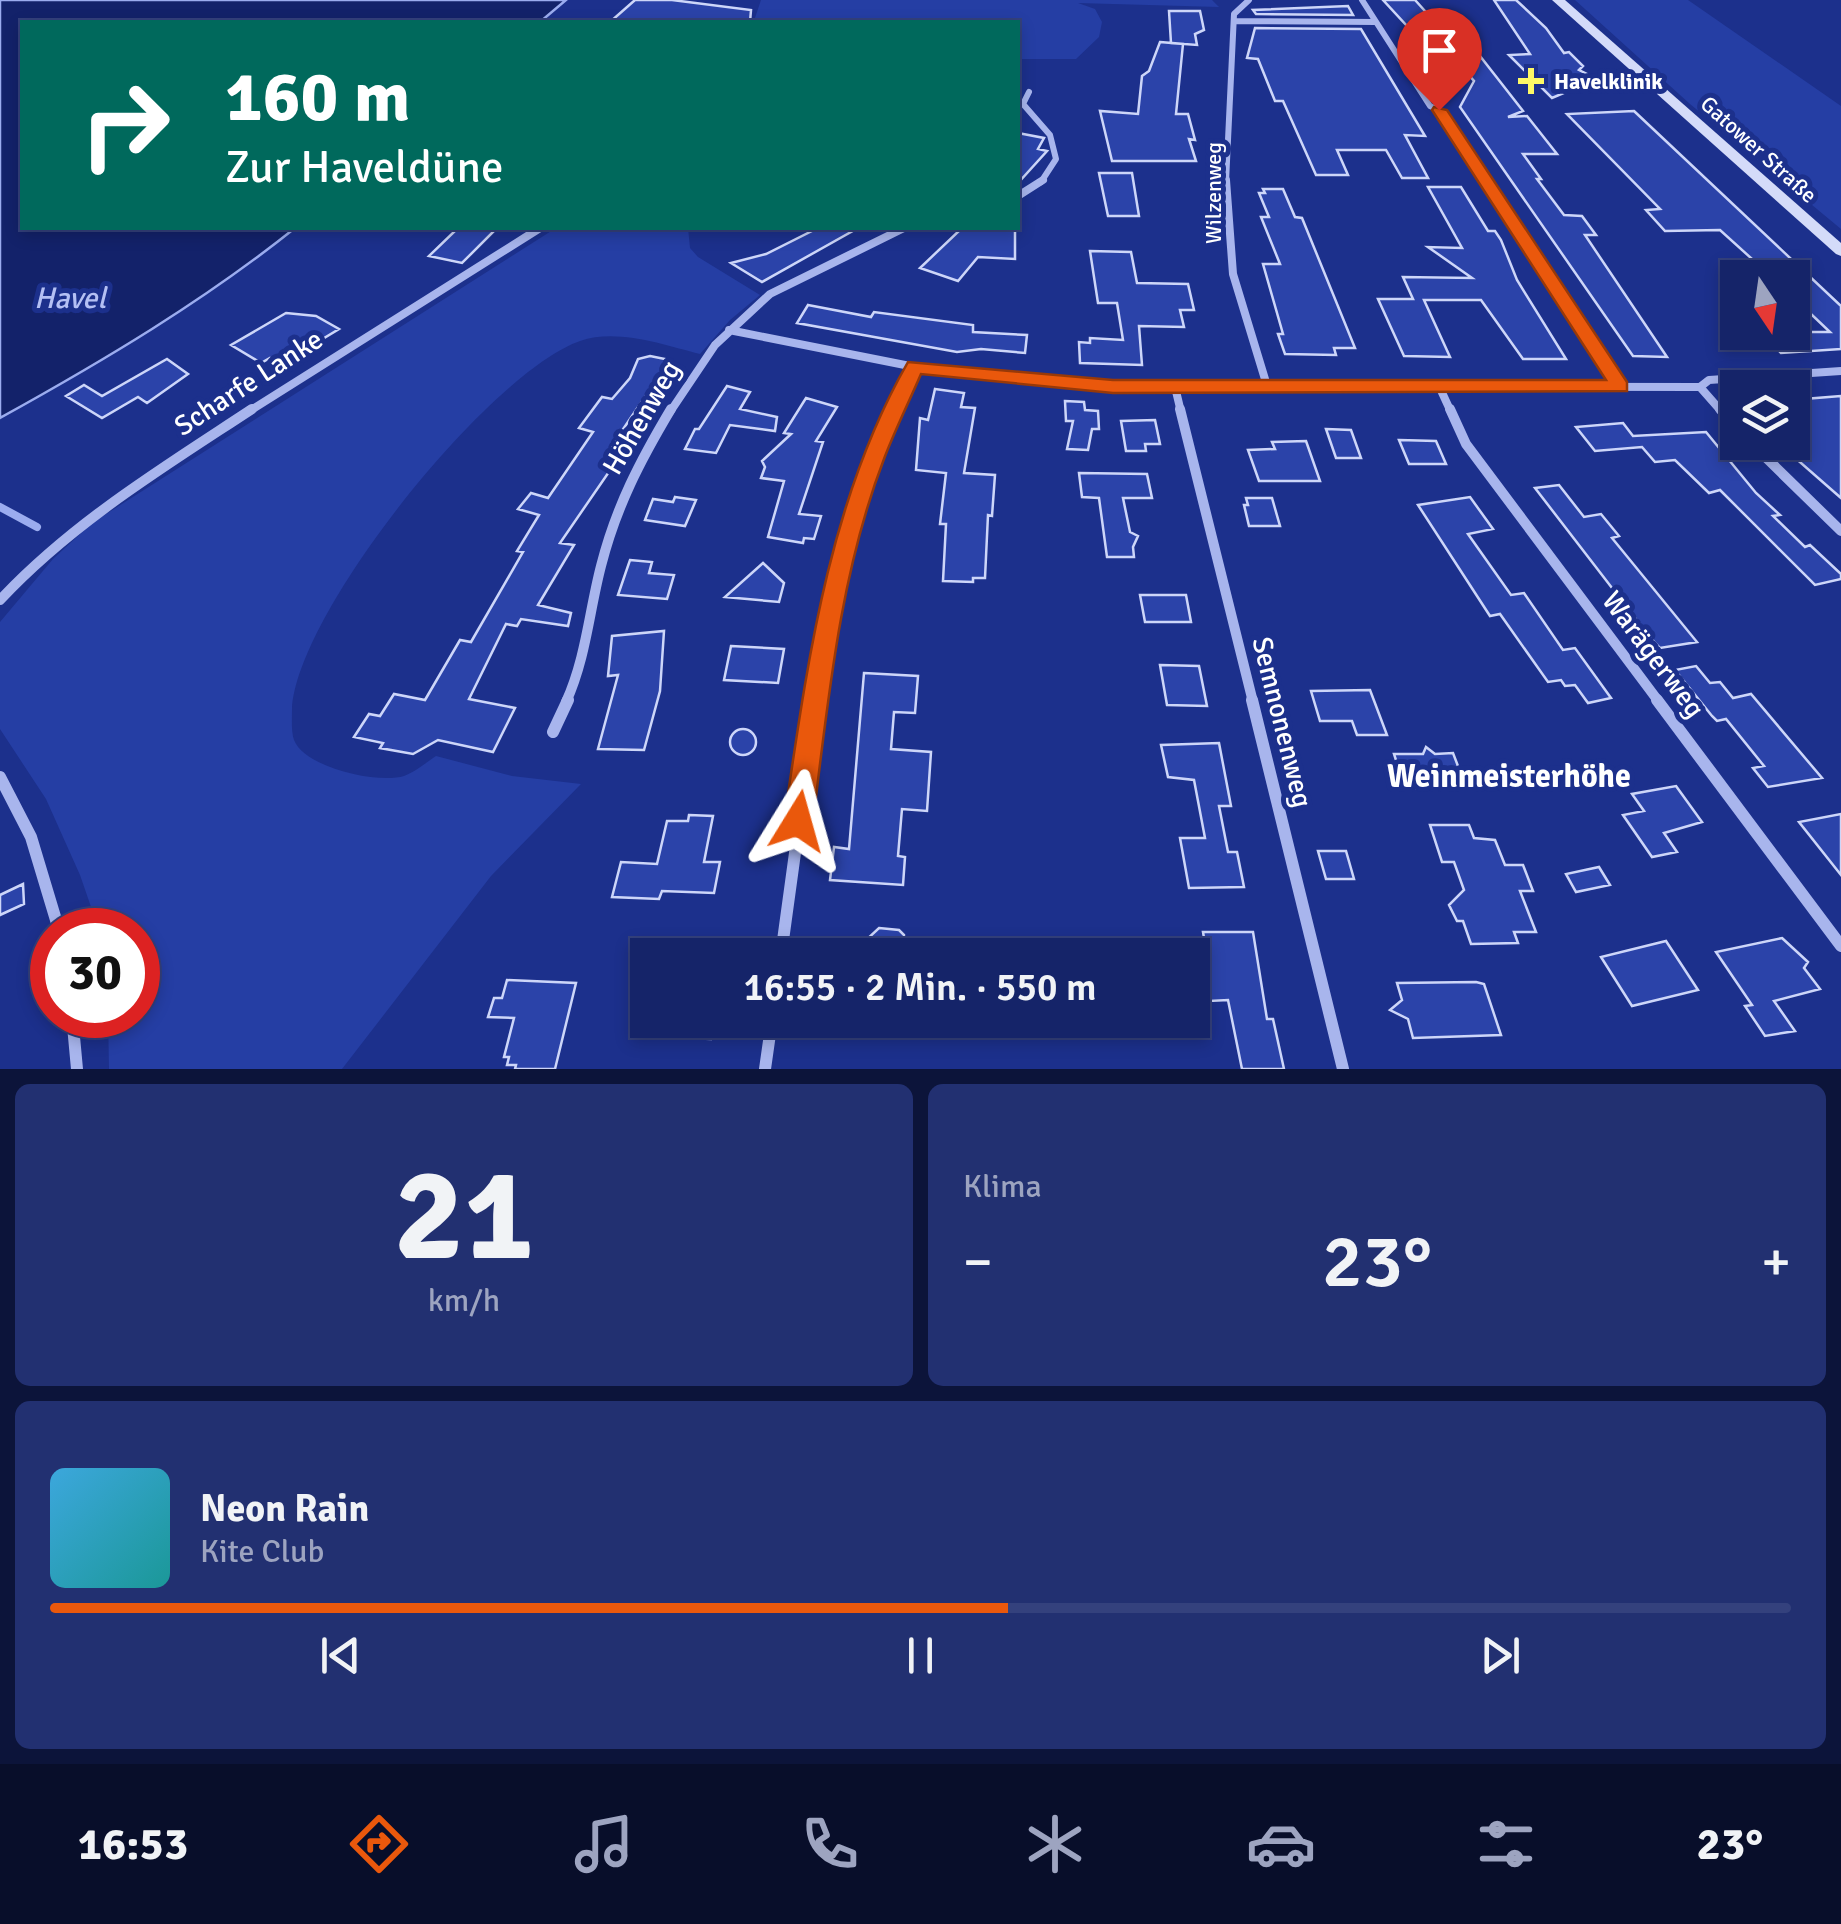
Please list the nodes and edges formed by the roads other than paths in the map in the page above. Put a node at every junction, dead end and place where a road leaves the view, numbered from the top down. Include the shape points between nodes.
1 (1250, 0) edge
2 (1362, 0) edge
3 (1558, 0) edge
4 (1234, 21) junction
5 (1376, 22) junction
6 (1029, 92) dead end
7 (1020, 195) edge
8 (537, 230) edge
9 (901, 230) edge
10 (1841, 252) edge
11 (730, 330) junction
12 (915, 367) junction
13 (1841, 371) edge
14 (1439, 386) junction
15 (1620, 386) junction
16 (1175, 387) junction
17 (1700, 387) junction
18 (1268, 389) junction
19 (1720, 409) edge
20 (1768, 460) edge
21 (1841, 531) edge
22 (0, 600) edge
23 (553, 732) dead end
24 (0, 777) edge
25 (53, 908) edge
26 (782, 938) edge
27 (1841, 946) edge
28 (74, 1038) edge
29 (769, 1038) edge
30 (77, 1069) edge
31 (765, 1069) edge
32 (1343, 1069) edge

1 - 4 street
2 - 5 street
3 - 10 main road, Gatower Straße
4 - 5 street
4 - 18 street, Wilzenweg via 1226,210 1232,274
5 - 15 street
6 - 7 street via 1023,104 1050,135 1056,158 1040,184
8 - 22 street, Scharfe Lanke via 86,520
9 - 11 street, Höhenweg via 790,282
11 - 12 street
11 - 23 street, Höhenweg via 670,406 629,480 601,566 580,672
12 - 16 street
12 - 26 street via 872,461 844,554 816,691
13 - 17 street via 1709,380
14 - 15 street
14 - 18 street
14 - 27 street, Warägerweg via 1466,444
15 - 17 street
16 - 18 street
16 - 32 street, Semnonenweg
17 - 19 street
20 - 21 street
24 - 25 street via 31,837
28 - 30 street
29 - 31 street

